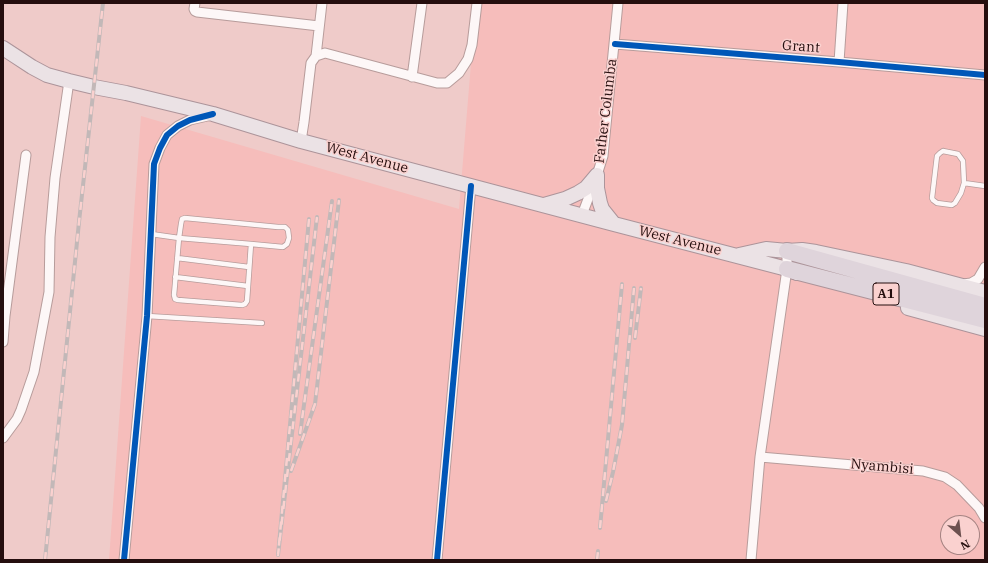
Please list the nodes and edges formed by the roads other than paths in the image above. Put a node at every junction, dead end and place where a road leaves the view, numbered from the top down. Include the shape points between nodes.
1 (195, 3) edge
2 (322, 3) edge
3 (422, 3) edge
4 (477, 3) edge
5 (618, 3) edge
6 (843, 3) edge
7 (319, 26) junction
8 (614, 44) junction
9 (3, 48) edge
10 (316, 56) junction
11 (839, 62) junction
12 (985, 76) edge
13 (412, 77) junction
14 (69, 81) junction
15 (213, 114) junction
16 (301, 140) junction
17 (26, 155) dead end
18 (597, 176) junction
19 (964, 183) junction
20 (471, 186) junction
21 (985, 186) edge
22 (544, 205) junction
23 (582, 215) junction
24 (614, 224) junction
25 (151, 234) junction
26 (179, 238) junction
27 (252, 244) junction
28 (788, 251) junction
29 (737, 255) junction
30 (177, 258) junction
31 (249, 267) junction
32 (985, 267) edge
33 (786, 268) junction
34 (175, 277) junction
35 (959, 284) junction
36 (248, 286) junction
37 (985, 292) edge
38 (985, 306) edge
39 (147, 316) junction
40 (985, 320) edge
41 (262, 323) dead end
42 (985, 329) edge
43 (3, 342) edge
44 (3, 438) edge
45 (760, 457) junction
46 (985, 518) edge
47 (124, 560) edge
48 (437, 560) edge
49 (751, 560) edge

1 - 7 street via 194,9 197,12
2 - 7 street
3 - 13 street
4 - 13 street via 472,45 468,59 459,73 447,83
5 - 8 street, Father Columba
6 - 11 street
7 - 10 street
8 - 11 street, Grant
8 - 18 street, Father Columba via 605,143
9 - 14 main road, West Avenue via 47,75
10 - 13 street via 324,53
10 - 16 street via 312,63
11 - 12 street, Grant
14 - 15 main road, West Avenue
14 - 44 street via 55,178 49,292 40,343 34,372 21,410
15 - 16 main road, West Avenue
15 - 25 street via 178,126 167,135 160,148 154,164
16 - 20 main road, West Avenue
17 - 43 street
18 - 22 main road via 578,193
18 - 23 street, Father Columba
18 - 24 main road via 602,209
19 - 19 lane via 963,162 960,156 954,152 940,153 937,156 933,200 952,205 961,193
19 - 21 lane
20 - 22 main road, West Avenue
20 - 48 street
22 - 23 main road, West Avenue
23 - 24 main road, West Avenue
24 - 29 main road, West Avenue
25 - 26 lane
25 - 39 street
26 - 27 lane
26 - 27 lane via 182,219 185,218 285,227 288,230 288,244 283,247
26 - 30 lane
27 - 31 lane
28 - 29 main road, West Avenue via 766,249
28 - 33 street
28 - 35 main road, West Avenue via 816,252
28 - 38 highway, A1
29 - 33 main road, West Avenue
30 - 31 lane
30 - 34 lane
31 - 36 lane
32 - 35 street via 978,279 971,283
33 - 40 highway, A1
33 - 42 main road, West Avenue via 839,289
33 - 45 street
34 - 36 lane
34 - 36 lane via 174,295 178,300 242,305 247,301
35 - 37 main road, West Avenue
39 - 41 lane
39 - 47 street
45 - 46 street, Nyambisi via 923,471 945,477 957,485
45 - 49 street

